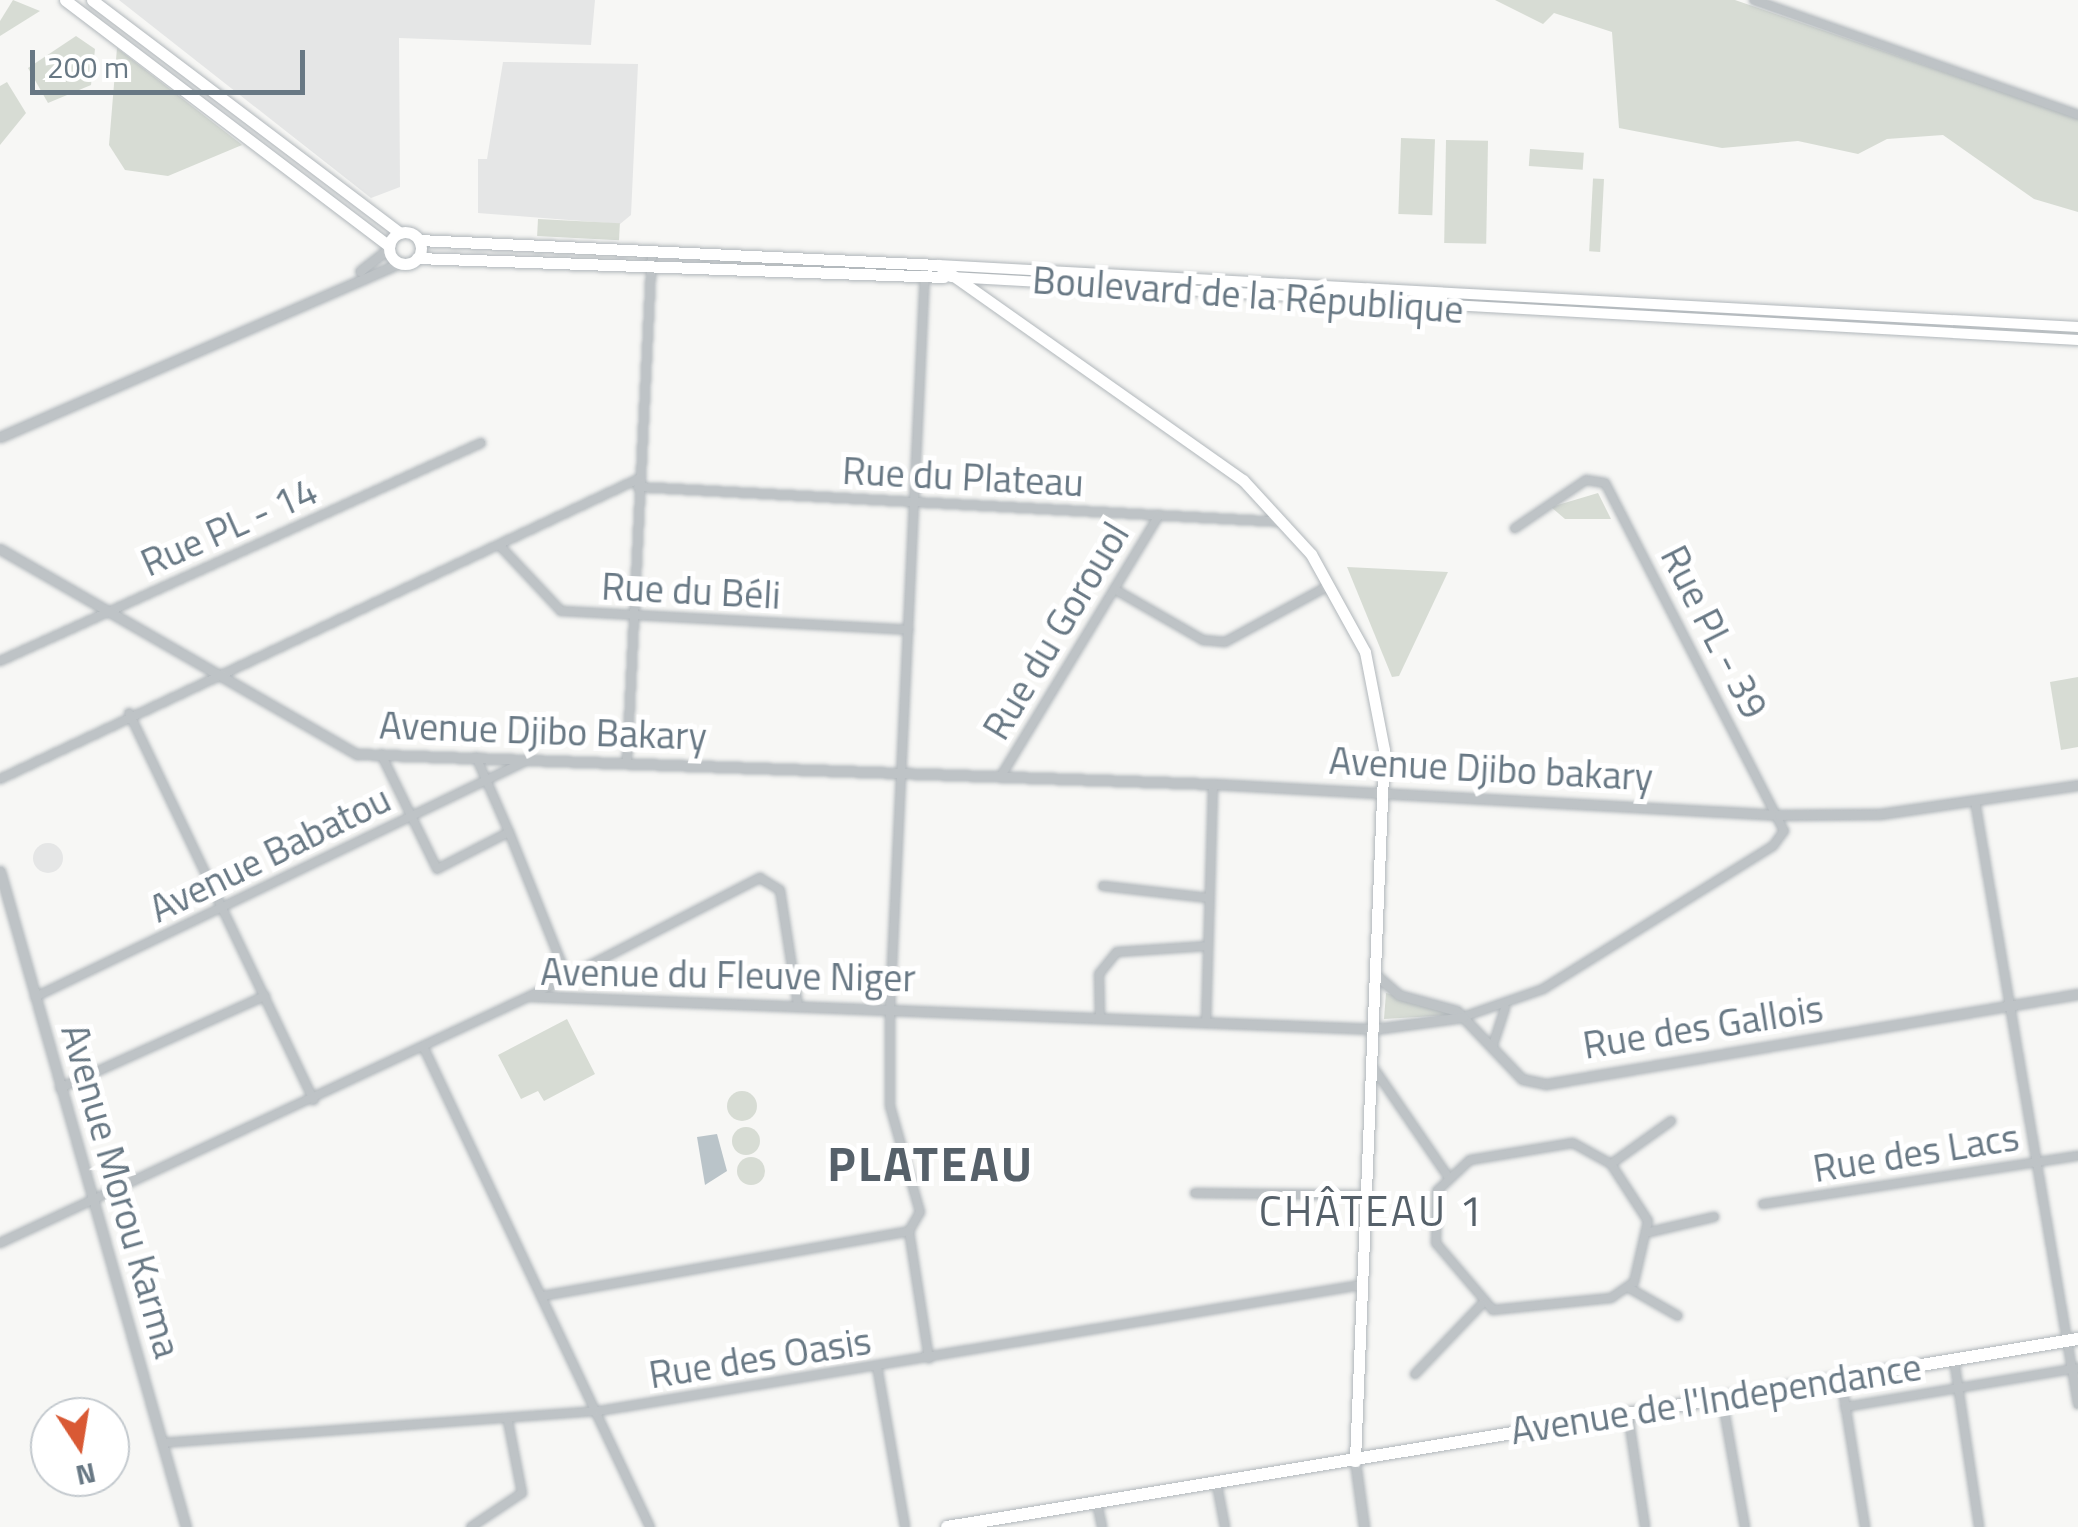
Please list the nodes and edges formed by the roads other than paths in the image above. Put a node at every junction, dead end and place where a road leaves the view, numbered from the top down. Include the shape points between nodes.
1 (64, 0) edge
2 (92, 0) edge
3 (1754, 0) edge
4 (2078, 115) edge
5 (400, 233) junction
6 (419, 240) junction
7 (389, 247) junction
8 (651, 257) junction
9 (418, 258) junction
10 (400, 262) junction
11 (933, 270) junction
12 (354, 276) junction
13 (1171, 283) junction
14 (1274, 286) junction
15 (1335, 288) junction
16 (1506, 298) junction
17 (1274, 300) junction
18 (1334, 302) junction
19 (1712, 310) junction
20 (1506, 312) junction
21 (1907, 318) junction
22 (1711, 322) junction
23 (2034, 324) junction
24 (1952, 326) junction
25 (2078, 327) edge
26 (1908, 331) junction
27 (2034, 337) junction
28 (2078, 340) edge
29 (0, 437) edge
30 (481, 443) dead end
31 (638, 483) junction
32 (915, 502) junction
33 (1159, 515) junction
34 (1286, 522) junction
35 (1515, 528) dead end
36 (500, 546) junction
37 (0, 549) edge
38 (1332, 584) junction
39 (1114, 590) junction
40 (104, 613) junction
41 (633, 615) junction
42 (908, 630) junction
43 (0, 660) edge
44 (219, 674) junction
45 (129, 712) junction
46 (381, 754) junction
47 (476, 758) junction
48 (529, 759) junction
49 (627, 763) junction
50 (900, 774) junction
51 (1000, 776) junction
52 (0, 779) edge
53 (487, 782) junction
54 (1213, 784) junction
55 (2078, 786) edge
56 (1384, 795) junction
57 (1975, 801) junction
58 (412, 816) junction
59 (1779, 816) junction
60 (508, 832) junction
61 (0, 871) edge
62 (1103, 886) dead end
63 (1209, 898) junction
64 (224, 908) junction
65 (1208, 946) junction
66 (1376, 975) junction
67 (567, 977) junction
68 (2078, 994) edge
69 (265, 996) junction
70 (530, 996) junction
71 (35, 997) junction
72 (798, 1005) junction
73 (2010, 1006) junction
74 (890, 1008) junction
75 (1505, 1008) junction
76 (1100, 1017) junction
77 (1463, 1018) junction
78 (1206, 1023) junction
79 (1375, 1029) junction
80 (423, 1046) junction
81 (1493, 1046) junction
82 (1372, 1066) junction
83 (60, 1088) junction
84 (314, 1100) junction
85 (1671, 1121) dead end
86 (2078, 1156) edge
87 (2037, 1162) junction
88 (1611, 1164) junction
89 (1447, 1174) junction
90 (1196, 1193) dead end
91 (1366, 1195) junction
92 (92, 1200) junction
93 (1763, 1204) dead end
94 (1714, 1218) dead end
95 (909, 1231) junction
96 (1650, 1232) junction
97 (0, 1243) edge
98 (1361, 1285) junction
99 (1629, 1288) junction
100 (542, 1296) junction
101 (1482, 1304) junction
102 (1678, 1316) dead end
103 (2072, 1340) edge
104 (929, 1358) junction
105 (1954, 1359) junction
106 (877, 1366) junction
107 (2075, 1369) edge
108 (1415, 1374) dead end
109 (1841, 1378) junction
110 (1958, 1388) junction
111 (1722, 1398) junction
112 (2078, 1404) edge
113 (1845, 1406) junction
114 (599, 1411) junction
115 (1628, 1414) junction
116 (508, 1421) junction
117 (162, 1444) junction
118 (1355, 1461) junction
119 (1217, 1484) junction
120 (1097, 1503) junction
121 (186, 1527) edge
122 (472, 1527) edge
123 (650, 1527) edge
124 (905, 1527) edge
125 (947, 1527) edge
126 (1102, 1527) edge
127 (1224, 1527) edge
128 (1364, 1527) edge
129 (1645, 1527) edge
130 (1745, 1527) edge
131 (1864, 1527) edge
132 (1979, 1527) edge

1 - 7 main road
2 - 5 main road
3 - 4 street
5 - 6 main road
5 - 7 main road
6 - 8 main road, Boulevard de la République
6 - 9 main road
7 - 10 main road
7 - 12 street
8 - 9 main road, Boulevard de la République
8 - 11 main road, Boulevard de la République
8 - 31 street
9 - 10 main road
10 - 12 street
11 - 13 main road, Boulevard de la République
11 - 32 street
11 - 34 main road via 1198,446
12 - 29 street
13 - 14 main road, Boulevard de la République
13 - 17 main road, Boulevard de la République
14 - 15 main road, Boulevard de la République
14 - 17 main road
15 - 16 main road, Boulevard de la République
15 - 18 main road
16 - 19 main road, Boulevard de la République
16 - 20 main road
17 - 18 main road, Boulevard de la République
18 - 20 main road, Boulevard de la République
19 - 21 main road, Boulevard de la République
19 - 22 main road
20 - 22 main road, Boulevard de la République
21 - 24 main road, Boulevard de la République
21 - 26 main road
22 - 26 main road, Boulevard de la République
23 - 24 main road, Boulevard de la République
23 - 25 main road, Boulevard de la République
23 - 27 main road
24 - 26 main road, Boulevard de la République
24 - 27 main road, Boulevard de la République
27 - 28 main road, Boulevard de la République
30 - 40 street, Rue PL - 14
31 - 32 street, Rue du Plateau
31 - 36 street, Rue du Plateau
31 - 41 street
32 - 33 street, Rue du Plateau
32 - 42 street
33 - 34 street, Rue du Plateau
33 - 39 street, Rue du Gorouol
34 - 38 main road
35 - 59 street, Rue PL - 39 via 1595,478
36 - 41 street, Rue du Béli via 551,608
36 - 44 street, Rue du Plateau
37 - 40 street, Avenue Djibo Bakary
38 - 39 street via 1225,642 1192,635
38 - 56 main road via 1373,683
39 - 51 street, Rue du Gorouol
40 - 43 street, Rue PL - 14
40 - 44 street, Avenue Djibo Bakary
41 - 42 street, Rue du Béli
41 - 49 street
42 - 50 street
44 - 45 street, Rue du Plateau
44 - 46 street, Avenue Djibo Bakary via 331,744
45 - 52 street, Rue du Plateau
45 - 64 street
46 - 47 street, Avenue Djibo Bakary
46 - 58 street
47 - 48 street, Avenue Djibo Bakary
47 - 53 street
48 - 49 street, Avenue Djibo Bakary
48 - 53 street, Avenue Babatou
49 - 50 street, Avenue Djibo Bakary
50 - 51 street, Avenue Djibo bakary
50 - 74 street
51 - 54 street, Avenue Djibo bakary
53 - 58 street, Avenue Babatou
53 - 60 street
54 - 56 street, Avenue Djibo bakary
54 - 63 street
55 - 57 street, Avenue Djibo bakary
56 - 59 street, Avenue Djibo bakary
56 - 66 main road
57 - 59 street, Avenue Djibo bakary
57 - 73 street
58 - 60 street via 437,868
58 - 64 street, Avenue Babatou
59 - 75 street, Avenue du Fleuve Niger via 1783,837 1773,846
60 - 67 street
61 - 71 street, Avenue Morou Karma
62 - 63 street
63 - 65 street
64 - 69 street
64 - 71 street, Avenue Babatou
65 - 76 street via 1118,952 1099,974
65 - 78 street
66 - 77 street, Rue des Gallois via 1399,995
66 - 79 main road
67 - 70 street
67 - 72 street via 760,878 780,890
68 - 73 street, Rue des Gallois
69 - 83 street
69 - 84 street
70 - 72 street, Avenue du Fleuve Niger
70 - 80 street, Avenue du Fleuve Niger
71 - 83 street, Avenue Morou Karma
72 - 74 street, Avenue du Fleuve Niger
73 - 81 street, Rue des Gallois via 1546,1084 1522,1079
73 - 87 street
74 - 76 street, Avenue du Fleuve Niger
74 - 95 street via 890,1106 920,1212
75 - 77 street, Avenue du Fleuve Niger
75 - 81 street
76 - 78 street, Avenue du Fleuve Niger
77 - 79 street, Avenue du Fleuve Niger
77 - 81 street, Rue des Gallois
78 - 79 street, Avenue du Fleuve Niger
79 - 82 main road
80 - 84 street, Avenue du Fleuve Niger
80 - 100 street
82 - 89 street
82 - 91 main road
83 - 92 street, Avenue Morou Karma
84 - 92 street, Avenue du Fleuve Niger
85 - 88 street
86 - 87 street, Rue des Lacs
87 - 93 street, Rue des Lacs
87 - 103 street
88 - 89 street via 1573,1143 1470,1160
88 - 96 street
89 - 101 street via 1432,1233
90 - 91 street
91 - 98 main road
92 - 97 street, Avenue du Fleuve Niger
92 - 117 street, Avenue Morou Karma
94 - 96 street
95 - 100 street
95 - 104 street
96 - 99 street
98 - 104 street, Rue des Oasis
98 - 118 main road
99 - 101 street via 1513,1312
99 - 102 street
100 - 114 street
101 - 108 street
103 - 105 highway, Avenue de l'Independance
103 - 107 street
104 - 106 street, Rue des Oasis
105 - 109 highway, Avenue de l'Independance
105 - 110 street
106 - 114 street, Rue des Oasis
106 - 124 street
107 - 110 street
107 - 112 street
109 - 111 highway, Avenue de l'Independance
109 - 113 street
110 - 113 street
110 - 132 street
111 - 115 highway, Avenue de l'Independance
111 - 130 street
113 - 131 street
114 - 116 street, Rue des Oasis
114 - 123 street
115 - 118 highway, Avenue de l'Independance
115 - 129 street
116 - 117 street, Rue des Oasis
116 - 122 street via 522,1493
117 - 121 street, Avenue Morou Karma
118 - 119 highway, Avenue de l'Independance
118 - 128 street
119 - 120 highway, Avenue de l'Independance
119 - 127 street
120 - 125 highway, Avenue de l'Independance
120 - 126 street

